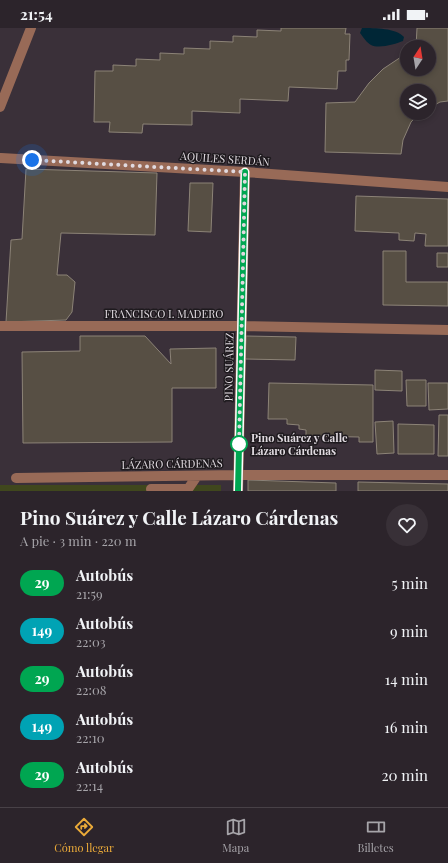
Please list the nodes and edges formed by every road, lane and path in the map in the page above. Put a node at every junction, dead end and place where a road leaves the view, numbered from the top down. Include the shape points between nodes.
1 (31, 28) edge
2 (0, 107) edge
3 (1, 158) dead end
4 (245, 172) junction
5 (448, 187) edge
6 (0, 326) edge
7 (241, 326) junction
8 (448, 330) edge
9 (238, 475) junction
10 (448, 475) edge
11 (197, 476) junction
12 (16, 478) dead end
13 (151, 489) dead end
14 (238, 491) edge

1 - 2 street
3 - 4 street, AQUILES SERDÁN
4 - 5 street, AQUILES SERDÁN
4 - 7 street, PINO SUÁREZ
6 - 7 street, FRANCISCO I. MADERO
7 - 8 street, FRANCISCO I. MADERO
7 - 9 street, PINO SUÁREZ
9 - 10 street, LÁZARO CÁRDENAS
9 - 11 street, LÁZARO CÁRDENAS
9 - 14 street, PINO SUÁREZ
11 - 12 street, LÁZARO CÁRDENAS
11 - 13 street via 188,489

